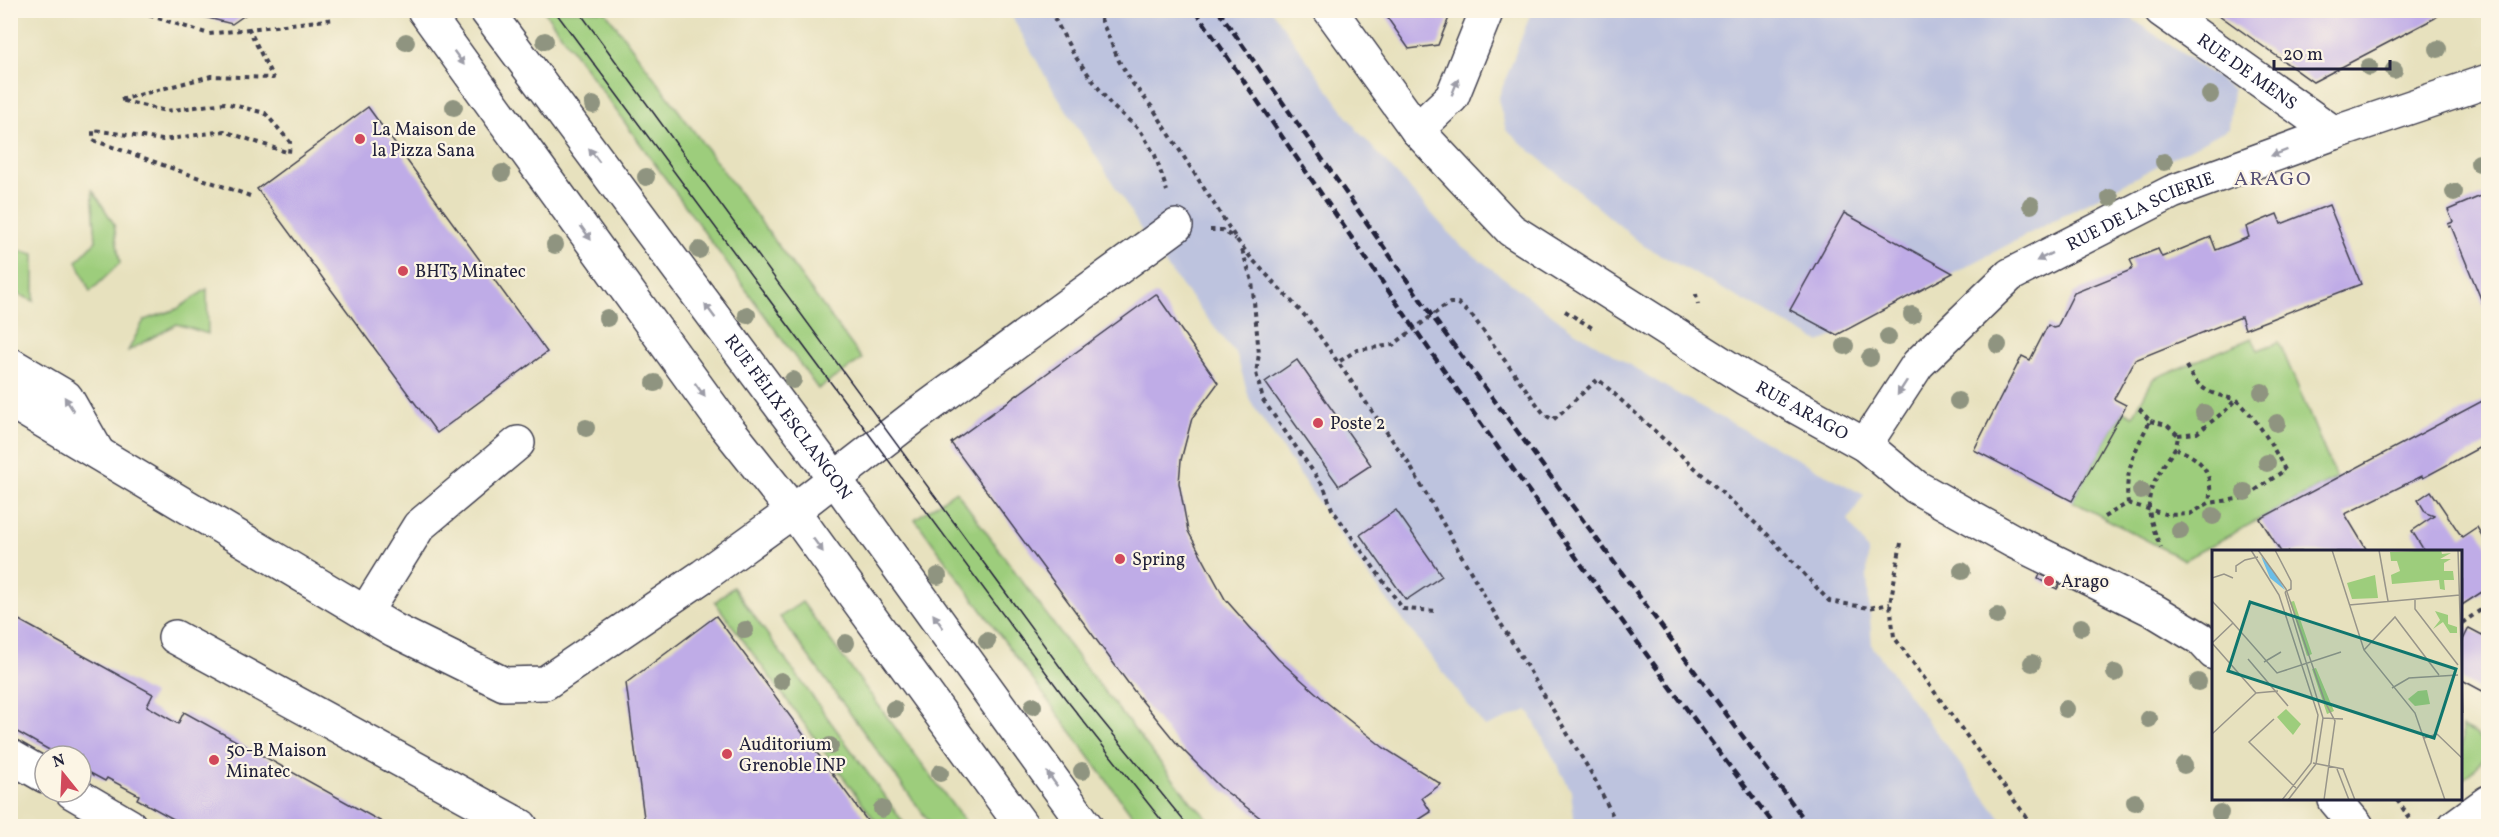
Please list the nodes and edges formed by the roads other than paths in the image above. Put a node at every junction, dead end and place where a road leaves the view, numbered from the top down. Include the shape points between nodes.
1 (424, 10) edge
2 (486, 10) edge
3 (1330, 10) edge
4 (1487, 10) edge
5 (2162, 10) edge
6 (2488, 81) edge
7 (1417, 130) junction
8 (2334, 133) junction
9 (1176, 226) dead end
10 (10, 364) edge
11 (10, 401) edge
12 (518, 443) dead end
13 (1865, 445) junction
14 (99, 454) junction
15 (835, 479) junction
16 (793, 511) junction
17 (365, 613) junction
18 (175, 637) dead end
19 (2212, 651) edge
20 (10, 756) edge
21 (33, 769) edge
22 (2336, 801) edge
23 (2488, 802) edge
24 (92, 804) edge
25 (130, 826) edge
26 (521, 826) edge
27 (1022, 826) edge
28 (1086, 826) edge
29 (2357, 826) edge
30 (2455, 826) edge

1 -> 16 street via 724,424
15 -> 2 street, RUE FÉLIX ESCLANGON
3 - 7 street, RUE ARAGO
7 -> 4 street via 1452,97
5 - 8 street, RUE DE MENS
6 - 8 street, RUE DE LA SCIERIE
7 - 13 street, RUE ARAGO via 1511,230 1746,379
8 -> 13 street, RUE DE LA SCIERIE via 2172,192 2010,275 1918,364
9 - 15 street
14 -> 10 street via 66,397
11 - 14 street
12 - 17 street via 419,526
13 - 19 street, RUE ARAGO via 1916,487 2013,541 2153,610 2201,639
14 - 17 street
15 - 16 street
28 -> 15 street, RUE FÉLIX ESCLANGON
16 - 17 street via 545,683 504,684
16 -> 27 street
18 - 26 street
20 - 21 street
22 - 29 street
23 - 30 street
24 - 25 street

